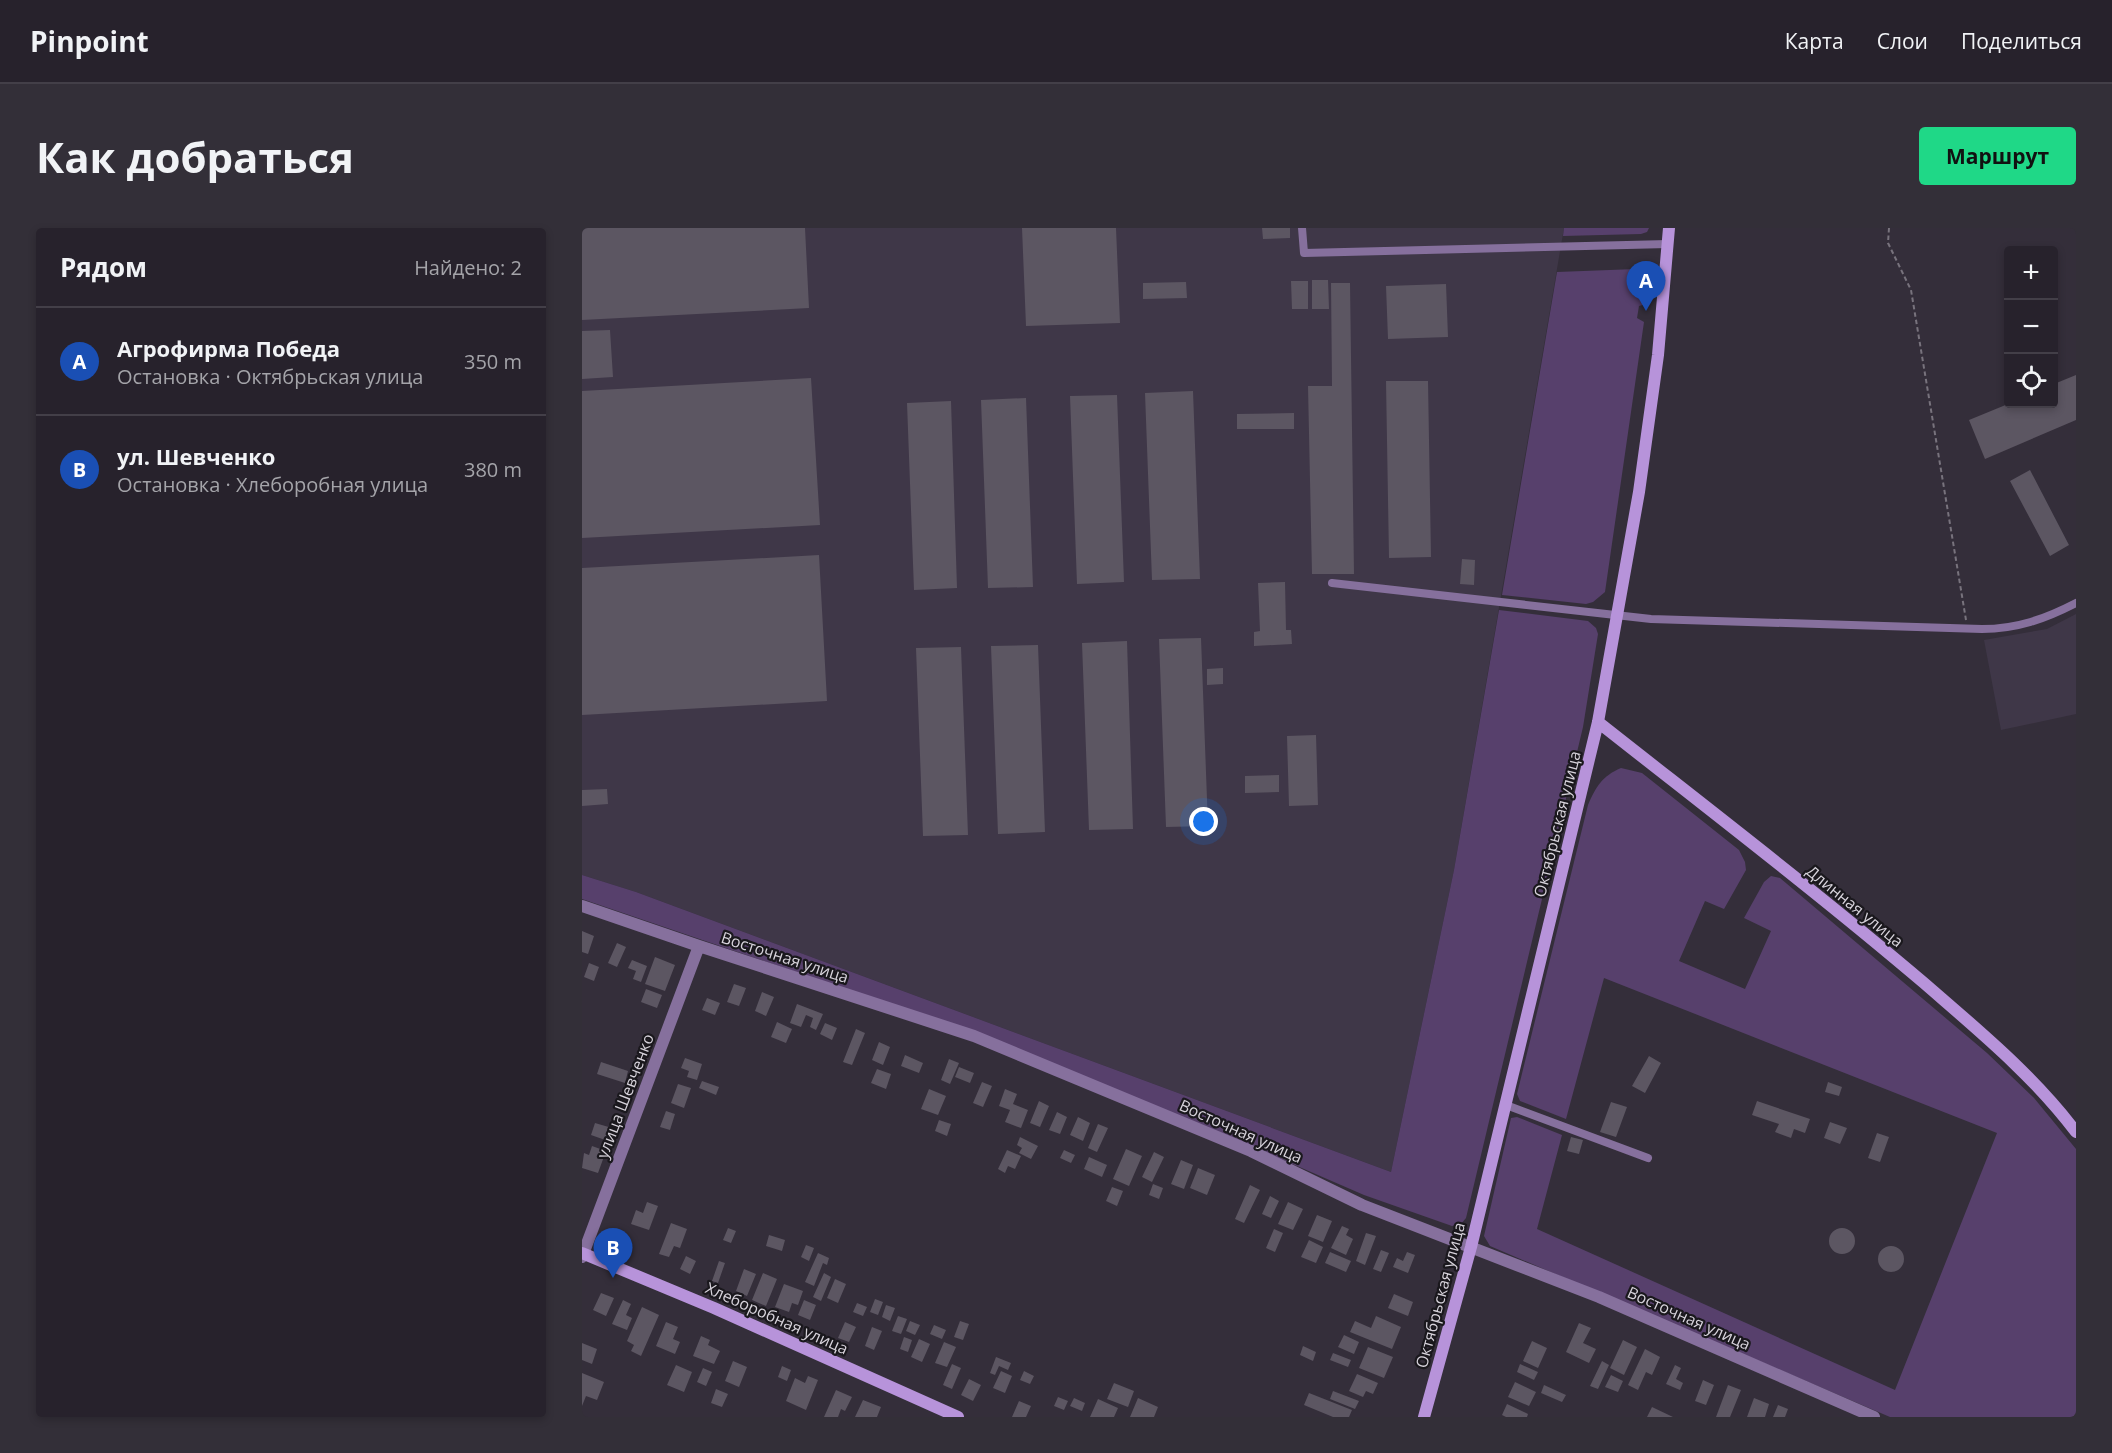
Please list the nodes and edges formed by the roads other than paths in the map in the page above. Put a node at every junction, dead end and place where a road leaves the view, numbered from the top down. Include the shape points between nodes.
1 (1302, 228) edge
2 (1669, 228) edge
3 (1668, 244) junction
4 (1332, 584) dead end
5 (2076, 603) edge
6 (1619, 614) junction
7 (1598, 722) junction
8 (582, 906) edge
9 (699, 946) junction
10 (1506, 1105) junction
11 (2076, 1132) edge
12 (1648, 1158) dead end
13 (1471, 1247) junction
14 (582, 1254) edge
15 (958, 1417) edge
16 (1424, 1417) edge
17 (1874, 1417) edge

1 - 3 lane via 1304,253
2 - 3 street, Октябрьская улица
3 - 6 street, Октябрьская улица via 1656,367
4 - 6 lane
5 - 6 lane via 2048,617 1998,629 1651,619
6 - 7 street, Октябрьская улица
7 - 10 street, Октябрьская улица
7 - 11 street, Длинная улица via 1892,956 2004,1053
8 - 9 street, Восточная улица
9 - 13 street, Восточная улица via 974,1036 1251,1151 1362,1205
9 - 14 street, улица Шевченко
10 - 12 lane
10 - 13 street, Октябрьская улица
13 - 16 street, Октябрьская улица
13 - 17 street, Восточная улица via 1599,1296
14 - 15 street, Хлеборобная улица

